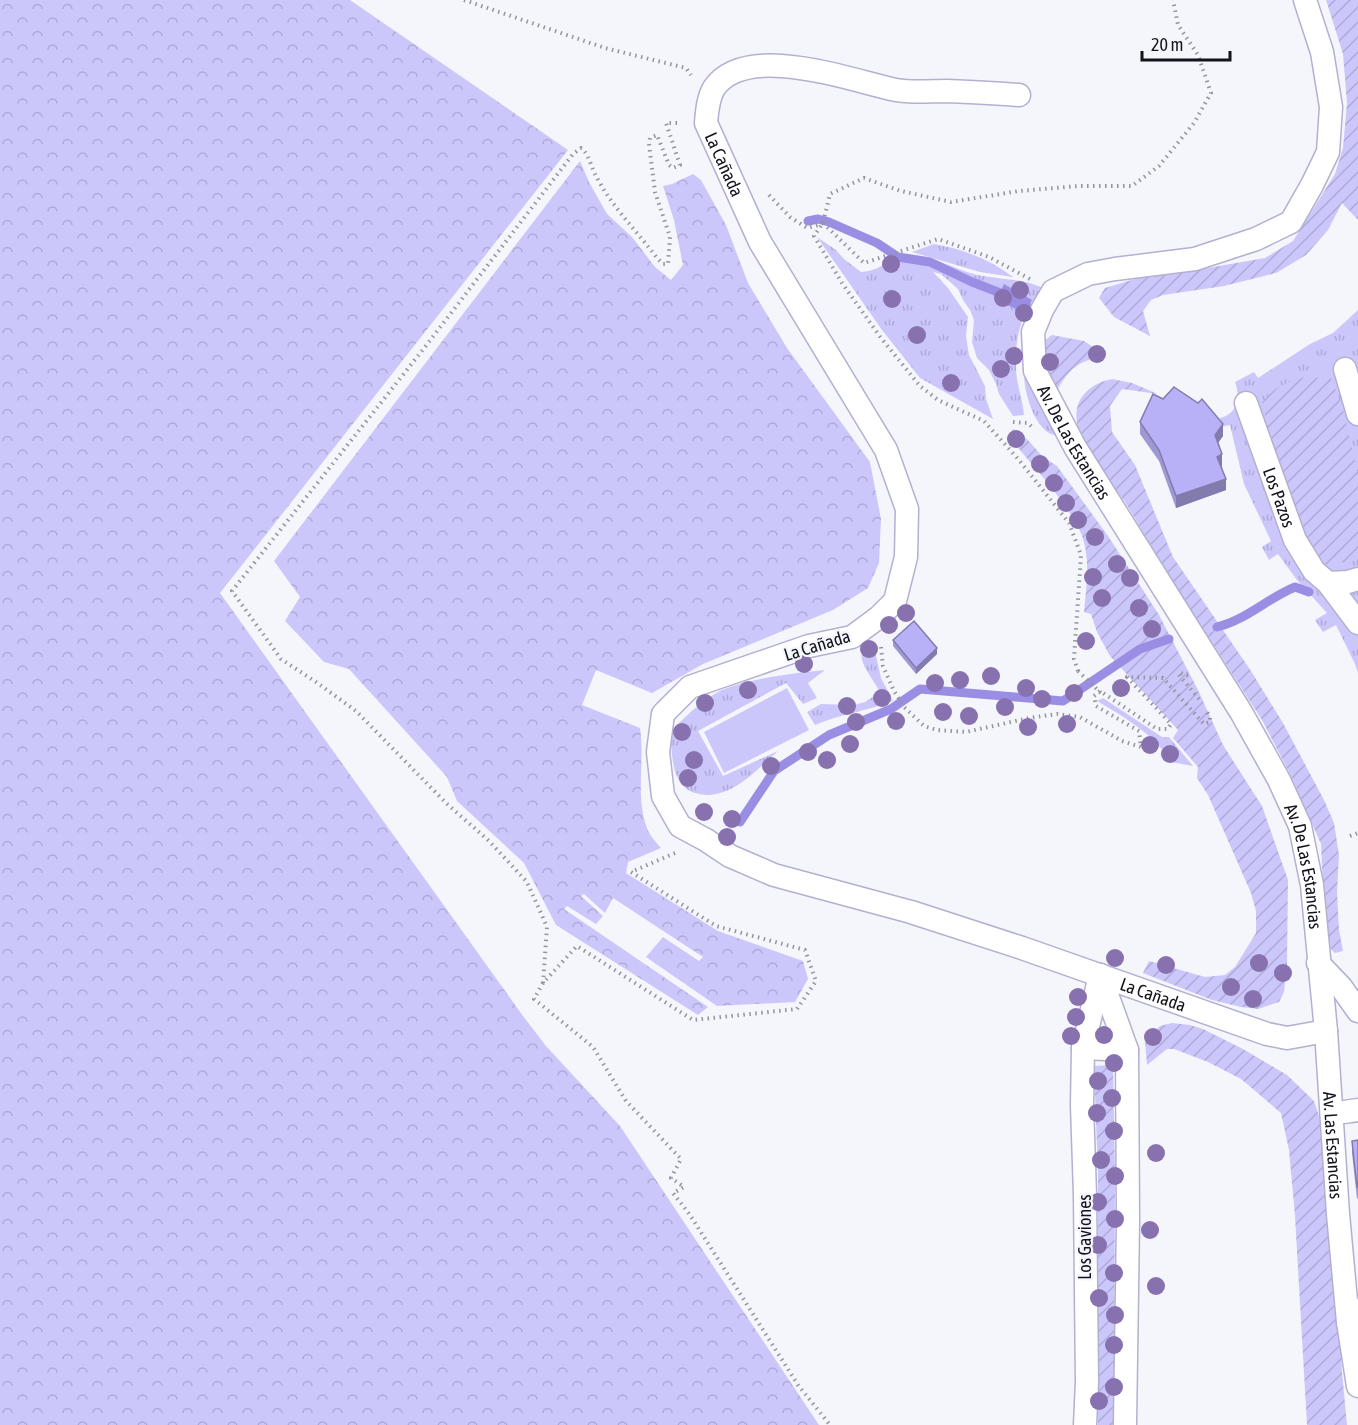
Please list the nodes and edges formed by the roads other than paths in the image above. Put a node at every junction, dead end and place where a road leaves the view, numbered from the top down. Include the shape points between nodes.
1 (1305, 0) edge
2 (1020, 95) dead end
3 (1345, 369) dead end
4 (1246, 403) dead end
5 (1358, 414) edge
6 (1358, 579) edge
7 (1328, 584) junction
8 (1358, 623) edge
9 (1318, 963) junction
10 (1100, 975) junction
11 (1358, 1011) edge
12 (1326, 1031) junction
13 (1083, 1048) junction
14 (1127, 1050) junction
15 (1351, 1111) edge
16 (1355, 1213) edge
17 (1353, 1313) edge
18 (1358, 1386) edge
19 (1085, 1425) edge
20 (1125, 1425) edge

1 - 9 street, Av. De Las Estancias via 1322,52 1331,107 1330,129 1328,152 1291,222 1256,239 1195,259 1088,274 1053,291 1033,332 1035,371 1076,447 1241,712 1300,826 1312,885
2 - 10 street, La Cañada via 899,90 777,65 744,68 726,75 714,88 707,114 760,242 886,450 907,509 906,557 895,601 852,637 809,646 690,687 663,714 658,752 663,795 680,826 730,856 774,875 911,912
3 - 5 street
4 - 7 street, Los Pazos via 1295,540 1314,571
6 - 7 street
7 - 8 street, Los Pazos
9 - 11 street
9 - 12 street, Av. De Las Estancias
10 - 12 street, La Cañada via 1267,1034 1287,1038
10 - 13 street, Los Gaviones
10 - 14 street
12 - 15 street, Av. Las Estancias
12 - 17 street, Av. Las Estancias via 1338,1214
13 - 14 street
13 - 19 street, Los Gaviones
14 - 20 street
15 - 16 street, Av. Las Estancias
16 - 17 street, Av. Las Estancias
17 - 18 street

